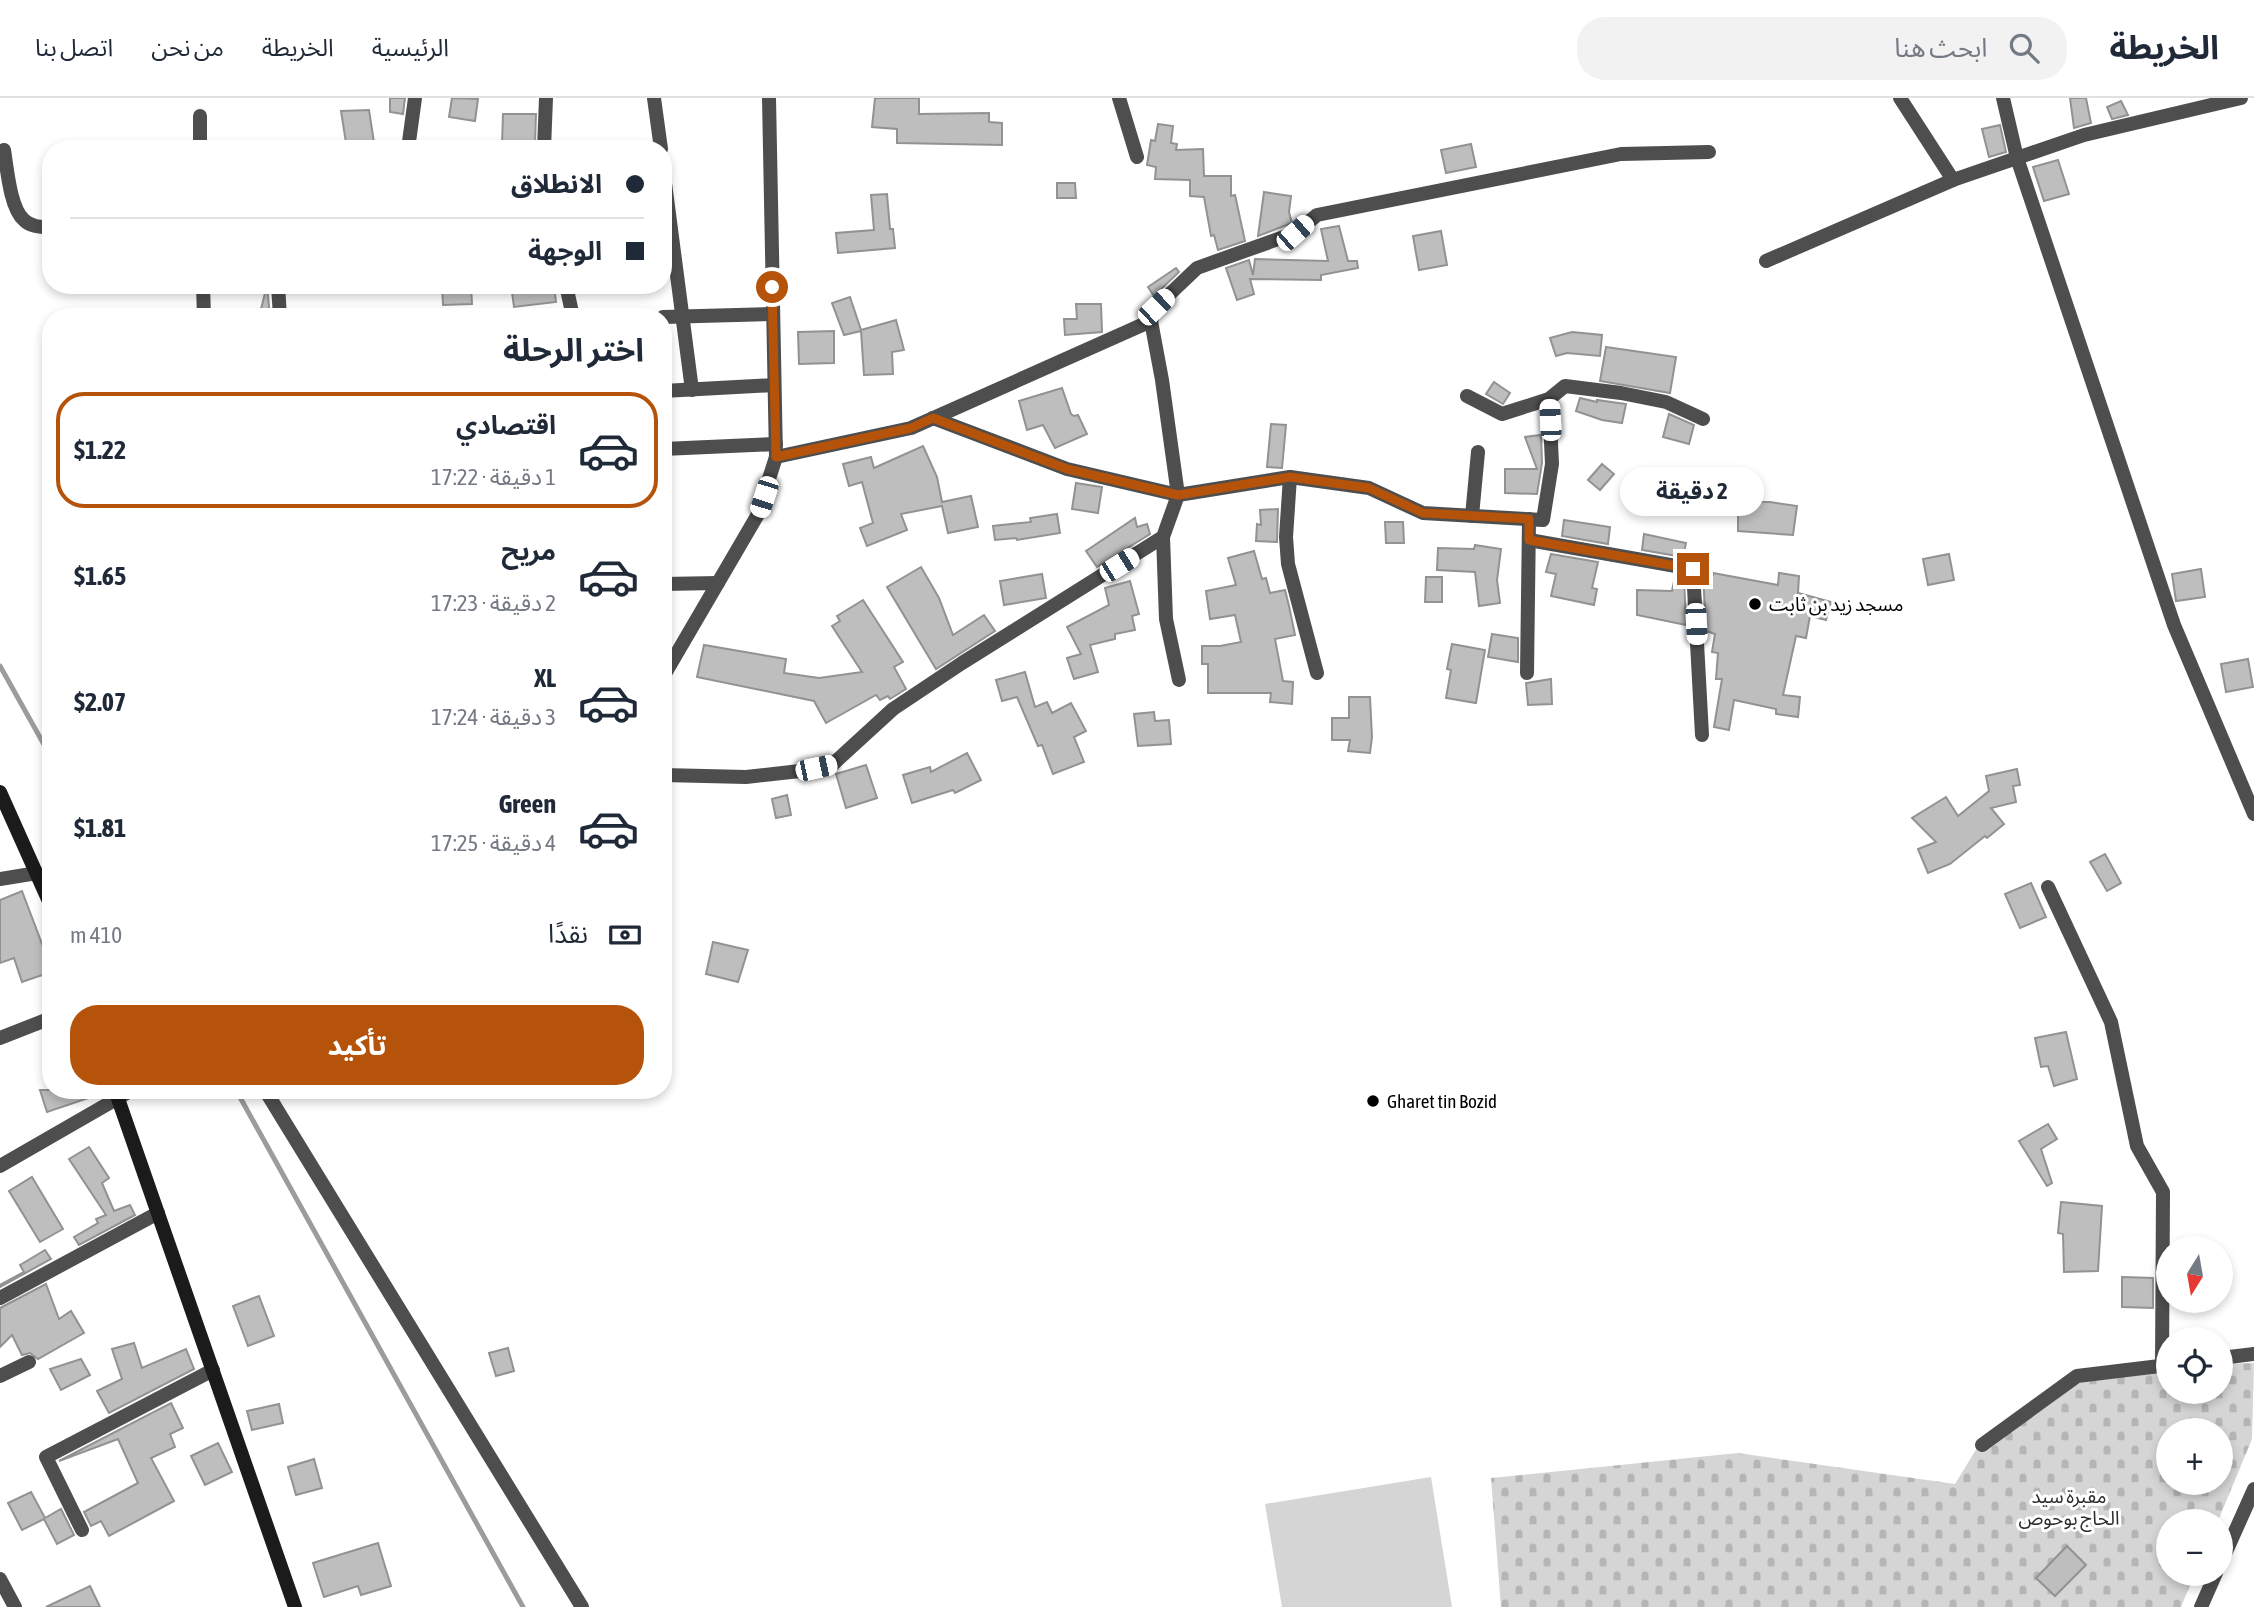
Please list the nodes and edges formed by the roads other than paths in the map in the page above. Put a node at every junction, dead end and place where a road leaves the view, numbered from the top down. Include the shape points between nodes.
1 (415, 98) edge
2 (546, 98) edge
3 (654, 98) edge
4 (769, 98) edge
5 (1119, 98) edge
6 (1900, 98) edge
7 (2003, 98) edge
8 (2241, 98) edge
9 (200, 116) dead end
10 (200, 140) edge
11 (409, 140) edge
12 (544, 140) edge
13 (660, 140) edge
14 (4, 150) dead end
15 (1709, 152) dead end
16 (1138, 157) dead end
17 (2017, 158) junction
18 (1953, 180) junction
19 (42, 227) edge
20 (672, 238) edge
21 (1766, 261) dead end
22 (772, 314) junction
23 (682, 316) junction
24 (672, 317) edge
25 (1151, 321) junction
26 (774, 385) junction
27 (692, 390) junction
28 (672, 391) edge
29 (1467, 396) dead end
30 (1549, 399) junction
31 (933, 418) junction
32 (1703, 419) dead end
33 (672, 449) edge
34 (776, 451) junction
35 (1478, 452) dead end
36 (1290, 477) junction
37 (1178, 495) junction
38 (1472, 516) junction
39 (1529, 519) junction
40 (1163, 537) junction
41 (1529, 540) junction
42 (718, 583) junction
43 (672, 584) edge
44 (672, 662) edge
45 (1317, 673) dead end
46 (1527, 673) dead end
47 (1179, 680) dead end
48 (1702, 735) dead end
49 (672, 775) edge
50 (0, 792) edge
51 (2254, 814) edge
52 (37, 873) junction
53 (0, 879) edge
54 (42, 885) edge
55 (2048, 887) dead end
56 (42, 1022) edge
57 (0, 1038) edge
58 (109, 1099) edge
59 (119, 1099) edge
60 (271, 1099) edge
61 (0, 1166) edge
62 (158, 1213) junction
63 (0, 1298) edge
64 (2165, 1327) edge
65 (2254, 1354) edge
66 (2233, 1357) edge
67 (29, 1362) dead end
68 (2156, 1366) edge
69 (213, 1370) junction
70 (0, 1376) edge
71 (1982, 1445) dead end
72 (2254, 1489) edge
73 (82, 1530) dead end
74 (2233, 1536) edge
75 (0, 1578) edge
76 (2210, 1586) edge
77 (15, 1607) edge
78 (295, 1607) edge
79 (582, 1607) edge
80 (2201, 1607) edge

1 - 11 street
2 - 12 street
3 - 13 street
4 - 22 street
5 - 16 street
6 - 18 street
7 - 17 street
8 - 17 street via 2084,135
9 - 10 street
14 - 19 street via 13,199 22,219
15 - 25 street via 1621,154 1317,215 1295,233 1198,268 1156,307
17 - 18 street
17 - 51 street via 2174,625
18 - 21 street
20 - 23 street
22 - 23 street
22 - 26 street
23 - 24 street
23 - 27 street
25 - 31 street
25 - 37 street
26 - 27 street
26 - 34 street
27 - 28 street
29 - 30 street via 1502,414
30 - 32 street via 1565,386 1621,393 1667,402
30 - 39 street via 1552,464 1543,520
31 - 34 street via 911,428
31 - 37 street via 1067,469
33 - 34 street
34 - 42 street via 757,516
35 - 38 street
36 - 37 street
36 - 38 street via 1369,488 1423,513
36 - 45 street via 1288,564
37 - 40 street
38 - 39 street
39 - 41 street
40 - 47 street via 1166,619
40 - 49 street via 893,709 833,764 746,777
41 - 46 street
41 - 48 street via 1693,569
42 - 43 street
42 - 44 street
50 - 52 street
52 - 53 street
52 - 54 street
55 - 64 street via 2111,1022 2137,1146 2163,1192
56 - 57 street
58 - 61 street
59 - 62 street
60 - 79 street
62 - 63 street
62 - 69 street
65 - 66 street
67 - 70 street
68 - 71 street via 2077,1376
69 - 73 street via 46,1457
69 - 78 street
72 - 74 street
75 - 77 street
76 - 80 street

